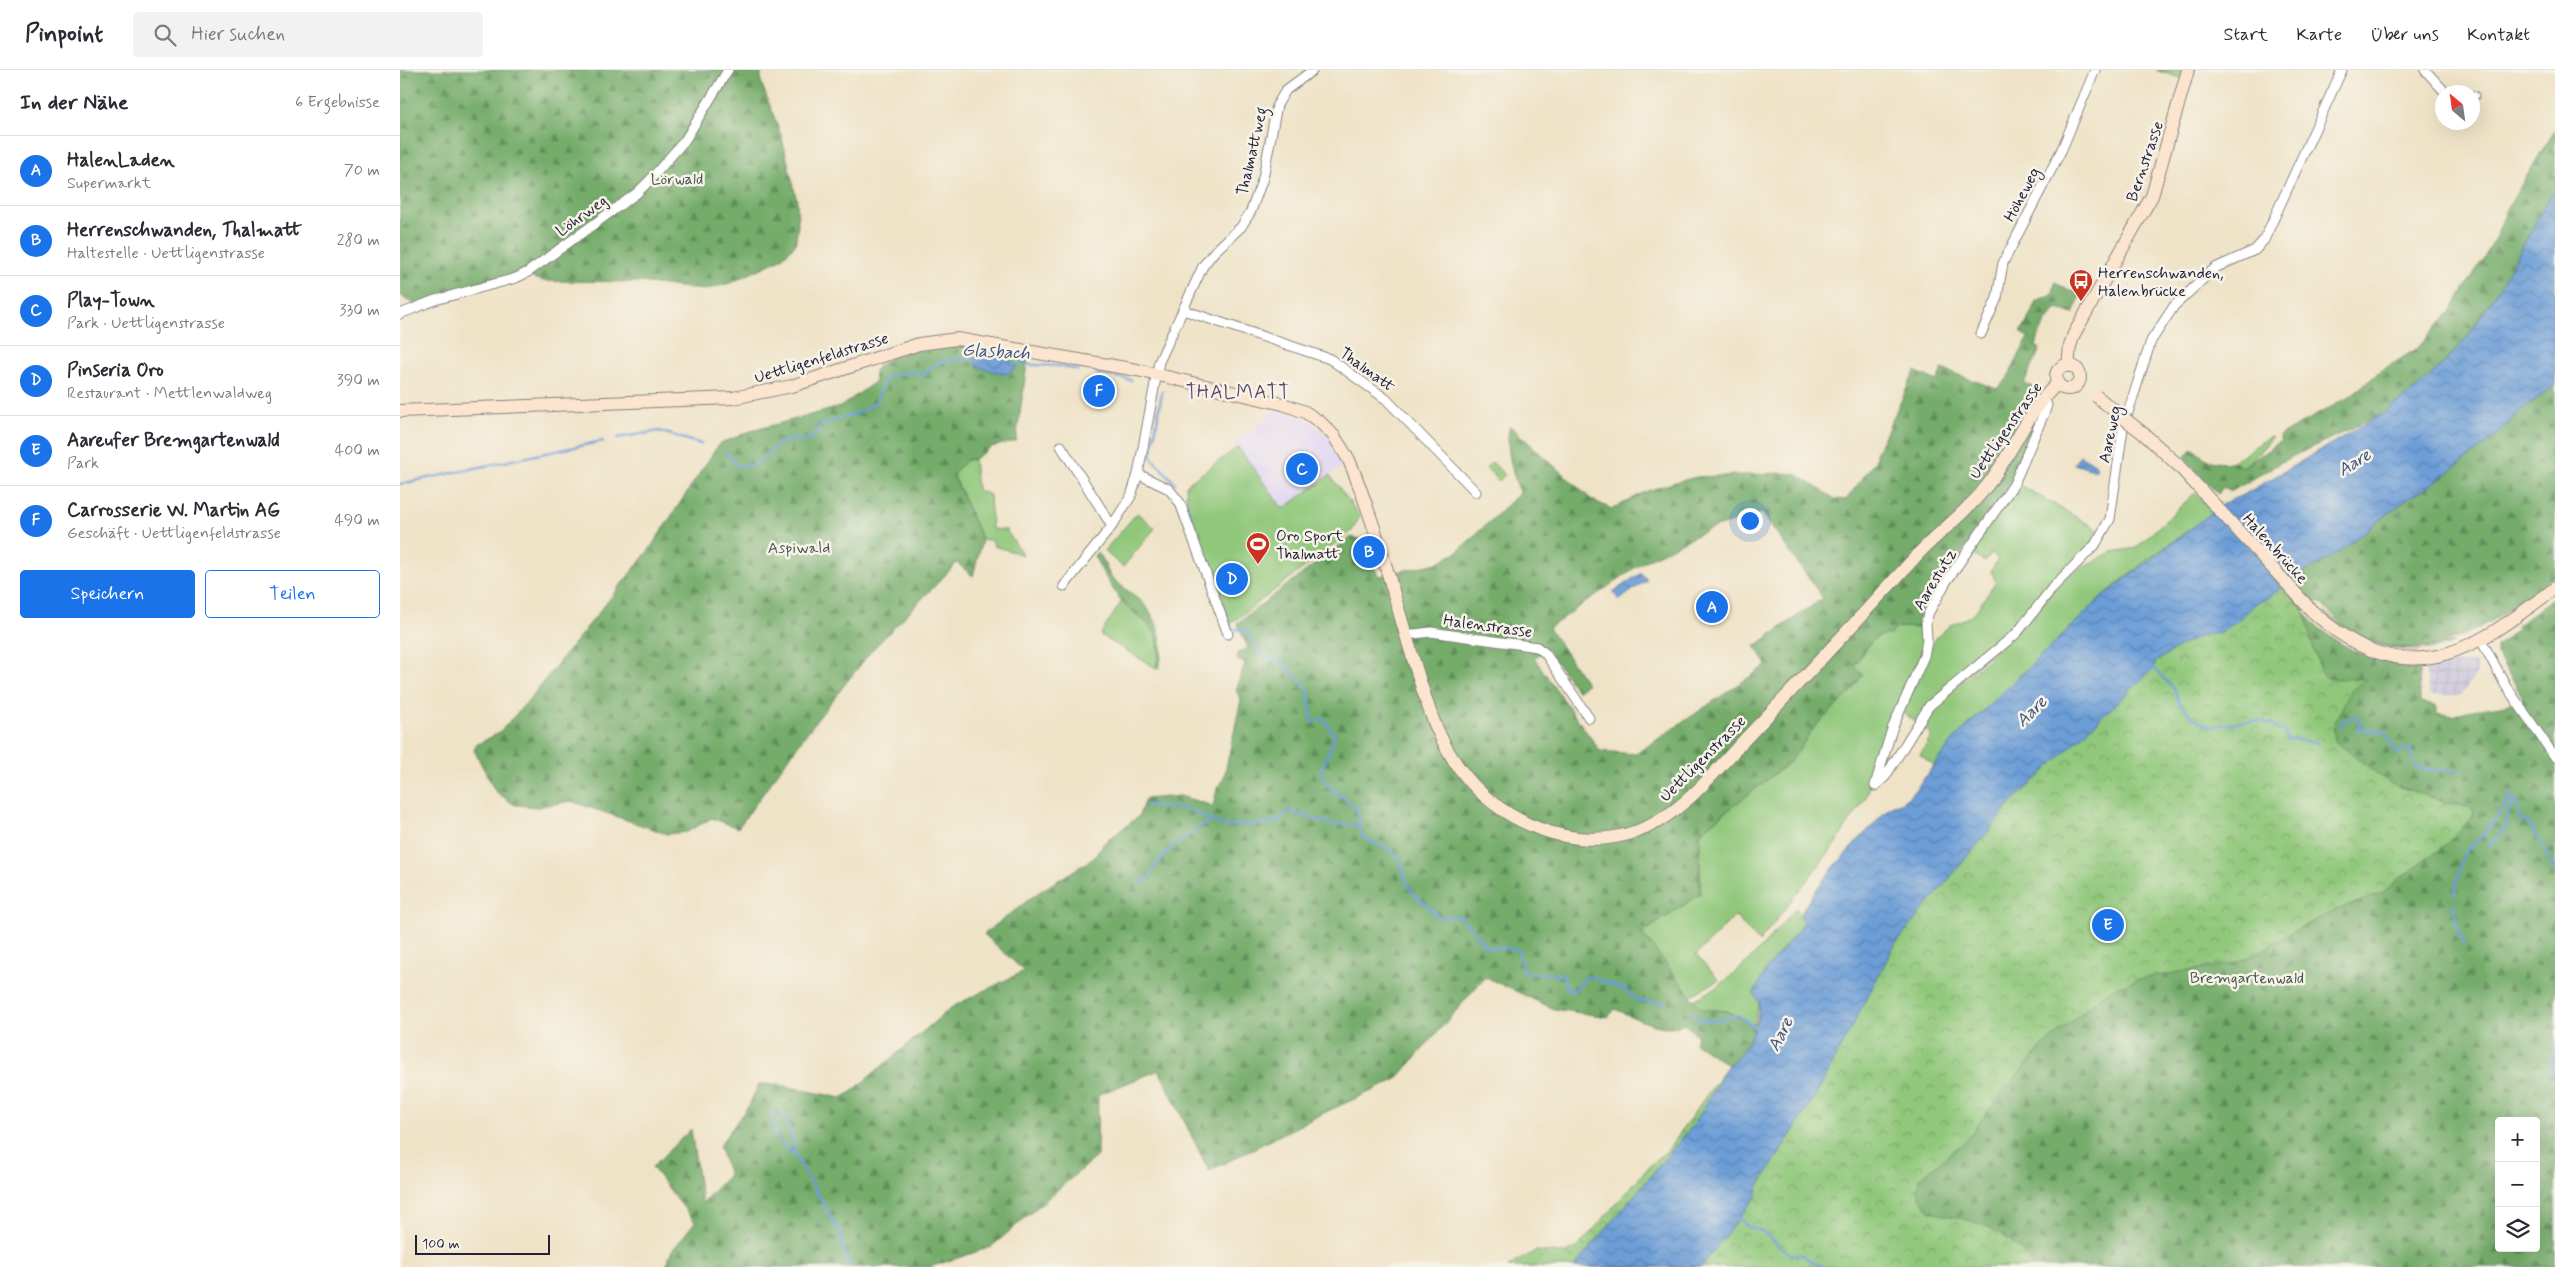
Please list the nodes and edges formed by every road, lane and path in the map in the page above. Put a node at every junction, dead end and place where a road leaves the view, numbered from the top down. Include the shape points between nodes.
1 (728, 70) edge
2 (1313, 70) edge
3 (2095, 70) edge
4 (2188, 70) edge
5 (2342, 70) edge
6 (2425, 70) edge
7 (2439, 85) edge
8 (1183, 310) junction
9 (400, 314) edge
10 (1981, 334) dead end
11 (2068, 366) junction
12 (1157, 374) junction
13 (2058, 383) junction
14 (2078, 384) junction
15 (2043, 399) junction
16 (400, 411) edge
17 (1061, 446) dead end
18 (1138, 474) junction
19 (1476, 492) dead end
20 (1112, 526) junction
21 (1064, 586) dead end
22 (2555, 588) edge
23 (1228, 634) dead end
24 (1406, 635) junction
25 (2481, 640) junction
26 (1589, 718) dead end
27 (2555, 756) edge
28 (1875, 786) joint

1 - 9 street, Löhrweg via 685,140 638,193 522,275 435,300
2 - 8 street, Thalmattweg via 1286,90 1277,104 1264,178 1252,210 1241,227 1208,258
3 - 10 street, Höheweg via 2058,156 2003,263 1997,298
4 - 11 main road, Bernstrasse via 2152,196 2074,334
5 - 28 street, Aareweg via 2264,240 2255,250 2215,268 2174,306 2146,349 2123,428 2110,519 2095,545 2053,587 2017,633 1928,706 1885,777
6 - 7 street
8 - 12 street, Thalmattweg via 1159,362
8 - 19 street, Thalmatt via 1330,359 1386,399
11 - 13 main road via 2058,372
11 - 14 main road via 2078,371
12 - 16 main road, Uettligenfeldstrasse via 948,339 909,347 792,386 733,398
12 - 18 street, Thalmattweg
12 - 24 main road, Uettligenstrasse via 1283,404 1312,416 1327,428 1353,469
13 - 14 main road via 2068,390
13 - 15 main road, Uettligenstrasse
14 - 25 main road, Halenbrücke, bridge via 2144,434 2178,465 2312,611 2355,644 2385,655 2419,658 2458,650
15 - 24 main road, Uettligenstrasse via 1979,496 1933,538 1689,797 1671,812 1639,830 1601,839 1560,836 1513,816 1488,799 1460,769 1442,741
15 - 28 street, Aarestutz via 2047,405 2014,484 1929,612 1924,656 1899,712
17 - 20 street
18 - 20 street, Thalmattweg via 1131,496
18 - 23 street via 1169,489 1180,503
20 - 21 street, Thalmattweg
22 - 25 main road, Halenbrücke via 2506,626
24 - 26 street, Halenstrasse via 1431,632 1537,647 1545,653
25 - 27 street via 2506,686

